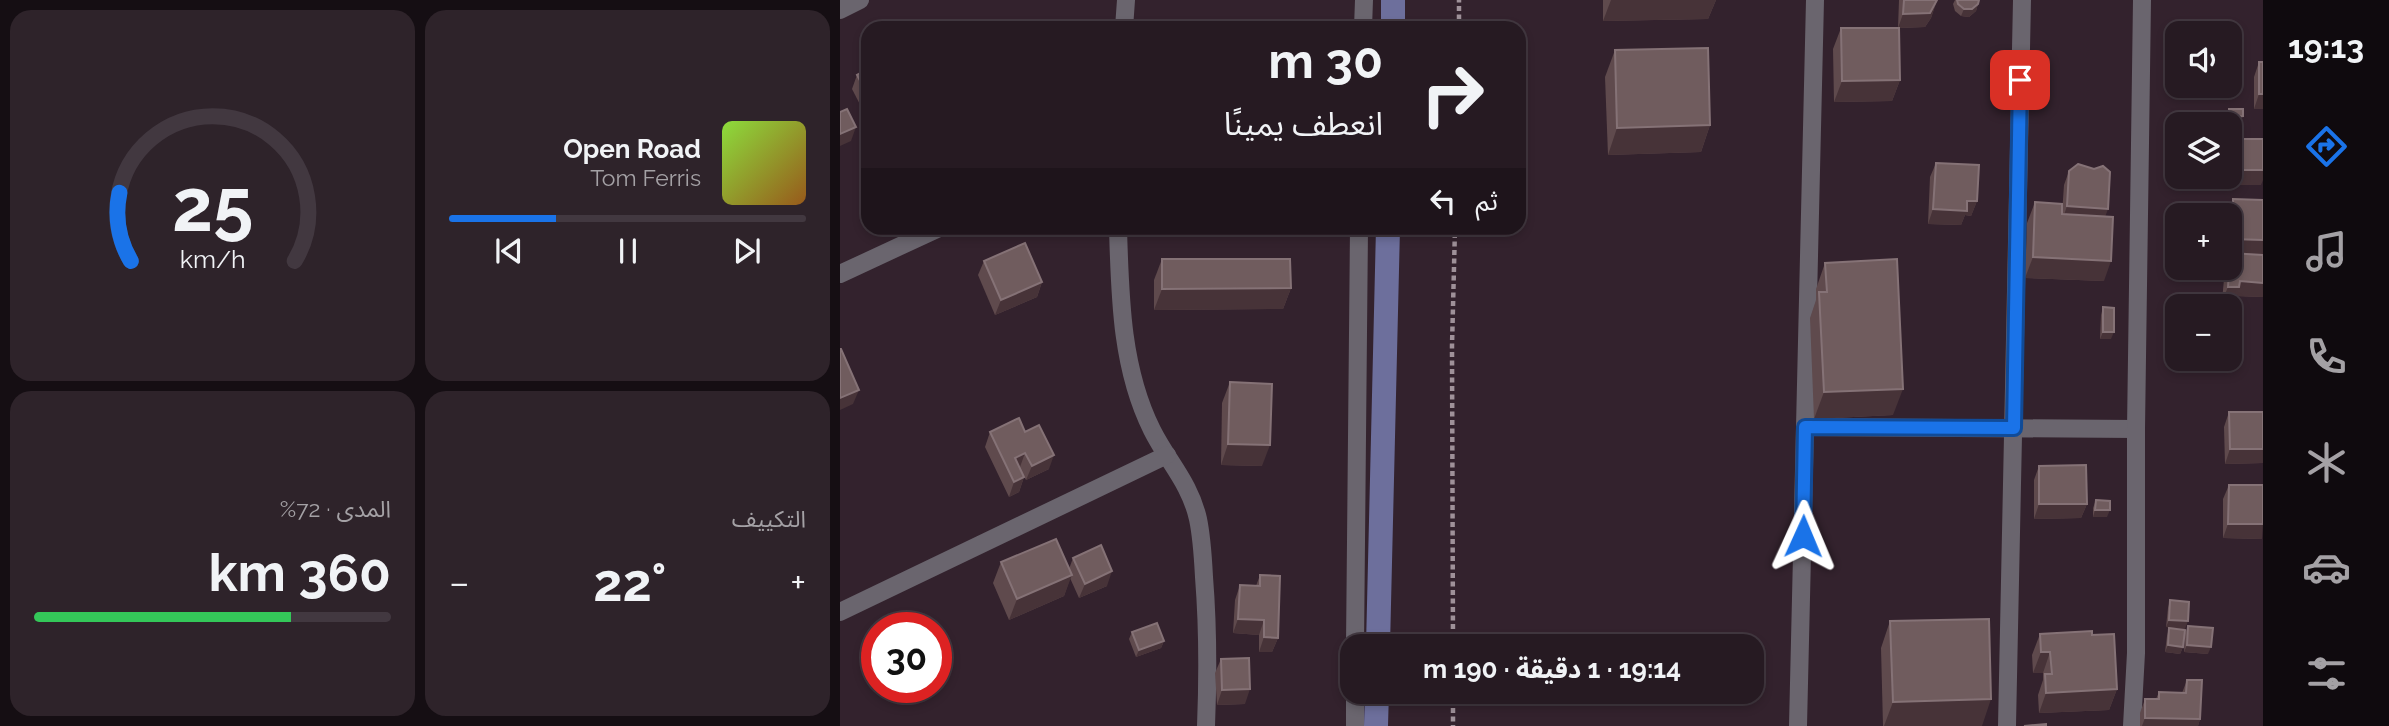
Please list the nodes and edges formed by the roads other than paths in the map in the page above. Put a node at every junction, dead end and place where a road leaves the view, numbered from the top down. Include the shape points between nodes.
1 (860, 0) edge
2 (1126, 0) edge
3 (1364, 0) edge
4 (1815, 0) edge
5 (2022, 0) edge
6 (2142, 0) edge
7 (840, 10) edge
8 (1124, 21) edge
9 (1363, 21) edge
10 (924, 235) edge
11 (1118, 235) edge
12 (1359, 235) edge
13 (840, 274) edge
14 (1805, 427) junction
15 (2014, 428) junction
16 (2136, 429) junction
17 (1167, 455) junction
18 (840, 612) edge
19 (1355, 634) edge
20 (1355, 704) edge
21 (1206, 726) edge
22 (1355, 726) edge
23 (1798, 726) edge
24 (2007, 726) edge
25 (2132, 726) edge

1 - 7 street
2 - 8 street
3 - 9 street
4 - 14 street
5 - 15 street
6 - 16 street
10 - 13 street
11 - 17 street via 1127,349 1141,405
12 - 19 street
14 - 15 street
14 - 23 street
15 - 16 street
15 - 24 street
16 - 25 street
17 - 18 street
17 - 21 street via 1192,496 1202,544
20 - 22 street

